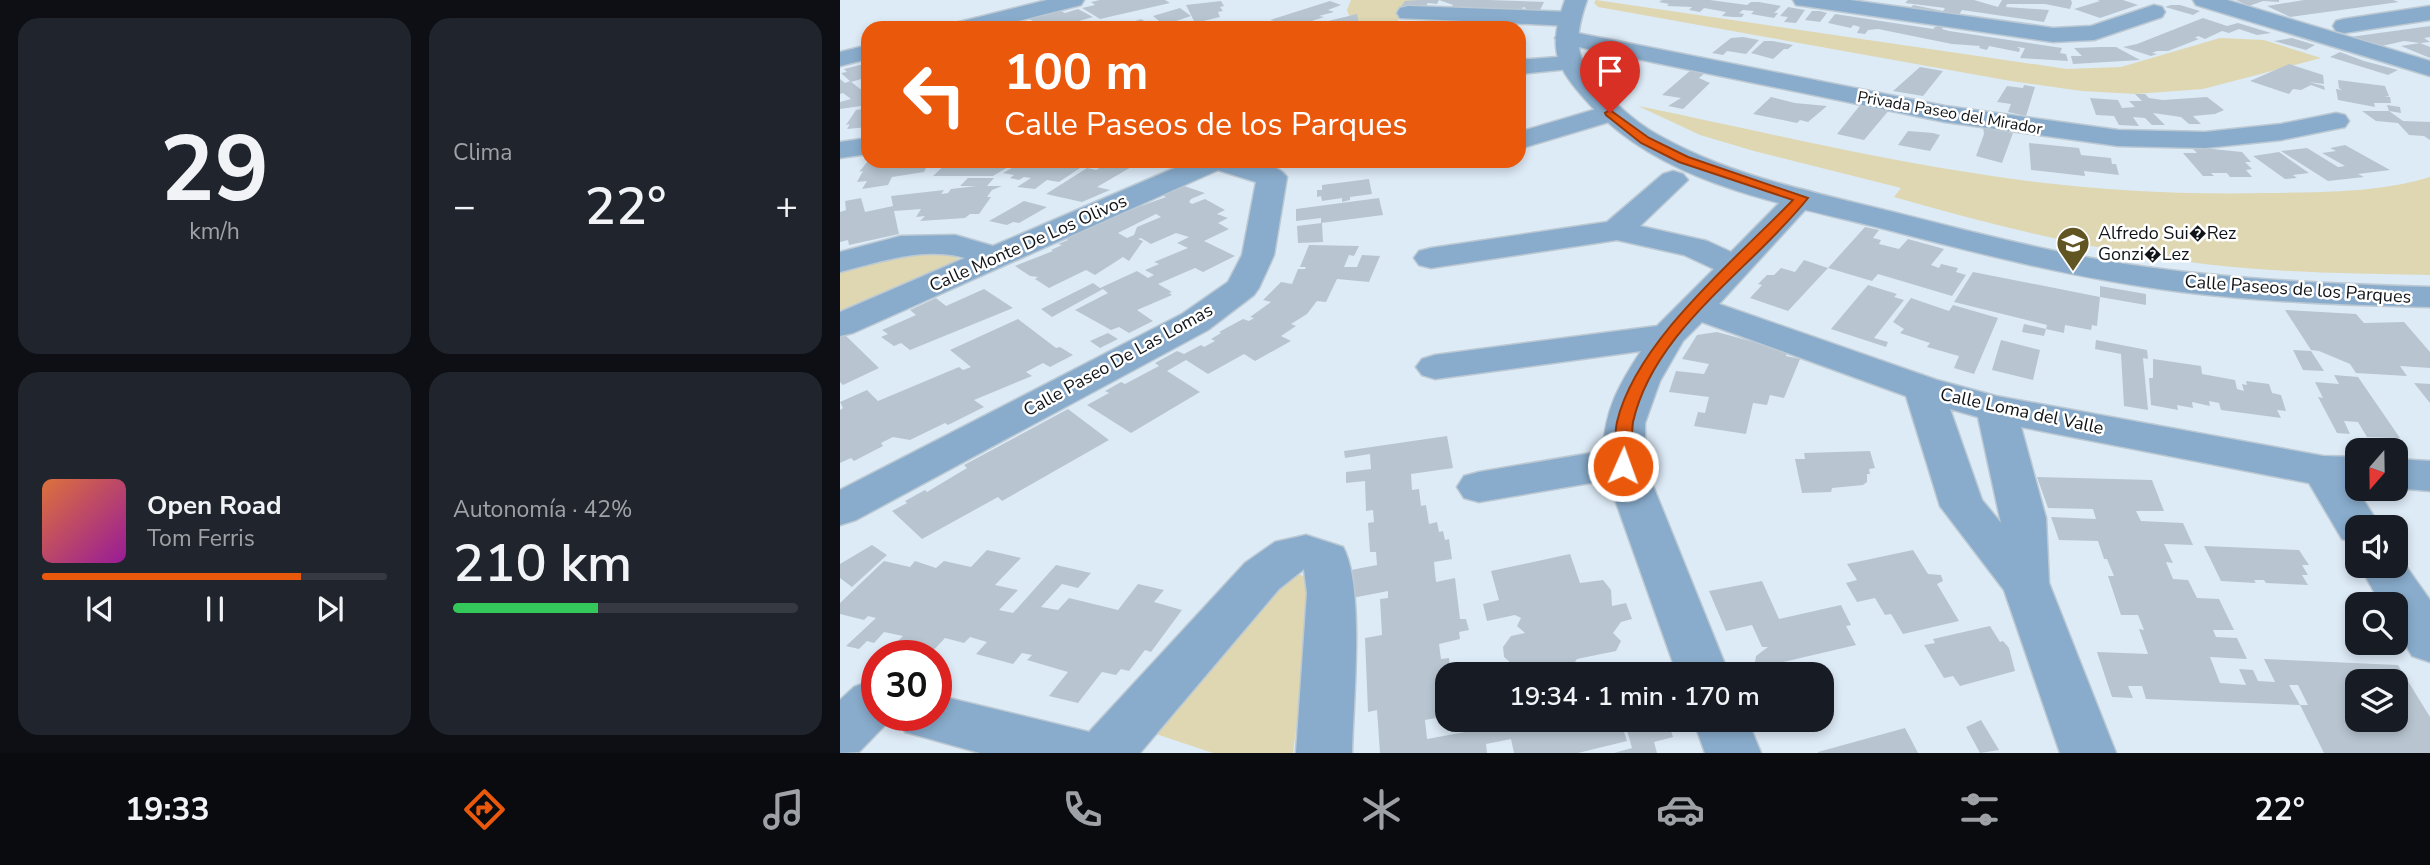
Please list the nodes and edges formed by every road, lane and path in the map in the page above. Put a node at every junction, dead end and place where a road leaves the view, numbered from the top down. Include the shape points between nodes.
1 (1073, 0) edge
2 (1804, 0) edge
3 (2204, 0) edge
4 (2154, 12) dead end
5 (1409, 13) dead end
6 (2430, 13) edge
7 (990, 21) edge
8 (1485, 21) edge
9 (1526, 25) edge
10 (2344, 26) dead end
11 (1571, 30) edge
12 (861, 54) edge
13 (840, 59) edge
14 (1526, 62) edge
15 (2430, 69) edge
16 (1610, 113) junction
17 (2336, 121) dead end
18 (1526, 139) edge
19 (861, 147) edge
20 (840, 150) edge
21 (1201, 168) edge
22 (1272, 169) edge
23 (1673, 180) dead end
24 (1801, 198) junction
25 (1617, 230) junction
26 (995, 257) junction
27 (1431, 258) dead end
28 (840, 261) edge
29 (1734, 266) junction
30 (2430, 297) edge
31 (1697, 308) junction
32 (840, 325) edge
33 (1668, 336) junction
34 (1435, 367) dead end
35 (1923, 390) junction
36 (1996, 409) junction
37 (1623, 466) junction
38 (2340, 472) edge
39 (2408, 475) edge
40 (2430, 476) edge
41 (1479, 487) dead end
42 (840, 509) edge
43 (2354, 515) edge
44 (2390, 578) edge
45 (2025, 583) junction
46 (2430, 642) edge
47 (1698, 662) edge
48 (952, 723) edge
49 (1725, 732) edge
50 (1080, 753) edge
51 (1105, 753) edge
52 (1324, 753) edge
53 (1733, 753) edge
54 (2088, 753) edge

1 - 7 street
2 - 4 street via 2053,35 2094,33
3 - 15 street
5 - 8 street
6 - 10 street
9 - 11 street
11 - 14 street
11 - 16 street, Calle Paseos de los Parques
11 - 17 street, Privada Paseo del Mirador via 1945,114 2118,138 2205,139
12 - 13 street
16 - 18 street
16 - 24 street, Calle Paseos de los Parques via 1645,140 1684,160
19 - 20 street
21 - 26 street, Calle Monte De Los Olivos
22 - 42 street, Calle Paseo De Las Lomas via 1258,254 1242,288 1195,321
23 - 25 street
24 - 29 street
24 - 30 street, Calle Paseos de los Parques via 2035,257 2180,282 2319,294
25 - 27 street
25 - 29 street via 1695,248
26 - 28 street via 955,245 901,246
26 - 32 street, Calle Monte De Los Olivos
29 - 31 street
31 - 33 street
31 - 35 street, Calle Loma del Valle
33 - 34 street
33 - 37 street via 1625,423
35 - 36 street, Calle Loma del Valle
35 - 45 street via 1962,506
36 - 38 street, Calle Loma del Valle
36 - 45 street via 2024,518
37 - 41 street via 1604,465
37 - 47 street
38 - 43 street
39 - 40 street
44 - 46 street
45 - 54 street
48 - 50 street
49 - 53 street
51 - 52 street via 1262,576 1291,552 1309,550 1326,559 1331,593

